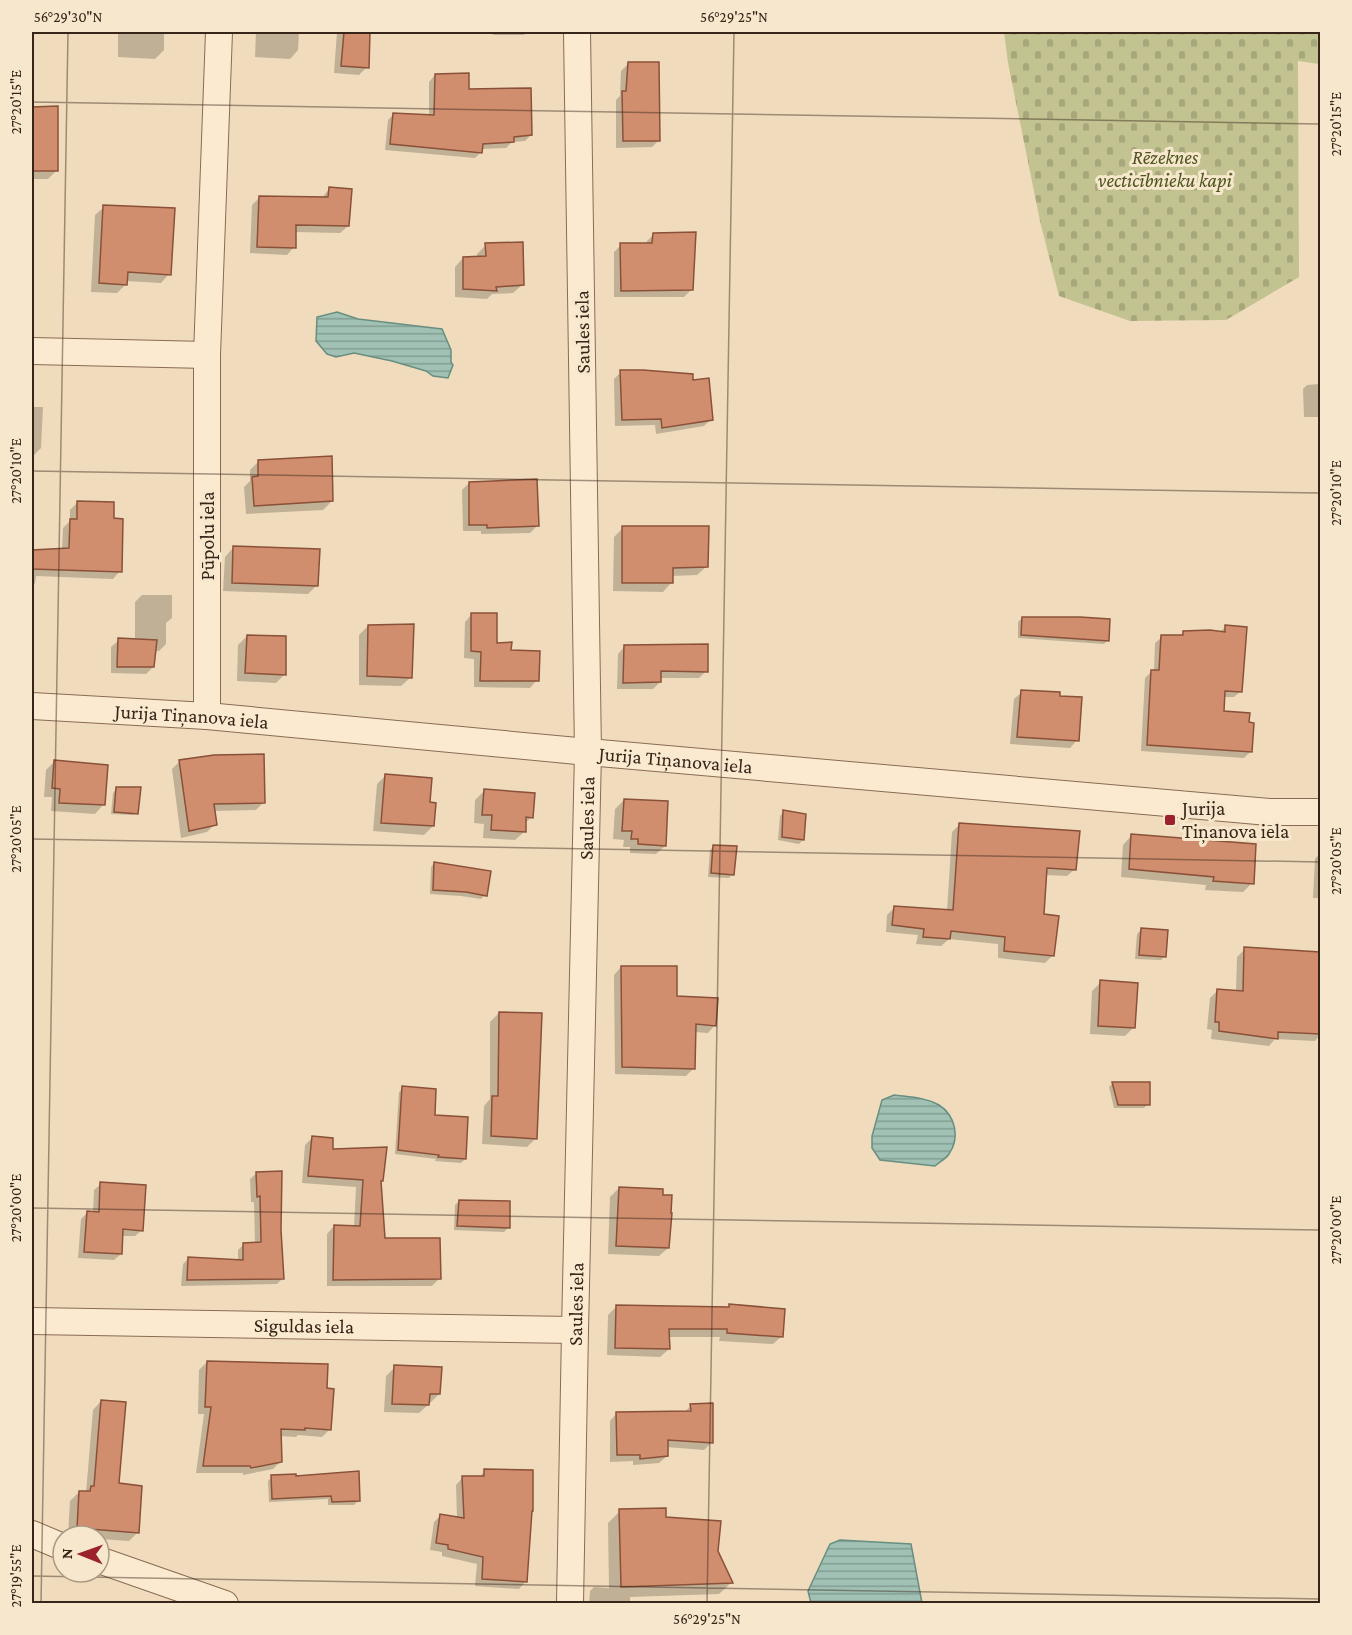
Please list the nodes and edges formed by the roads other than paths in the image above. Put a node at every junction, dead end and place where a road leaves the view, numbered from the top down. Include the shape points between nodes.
1 (219, 32) edge
2 (577, 32) edge
3 (32, 351) edge
4 (207, 355) junction
5 (32, 706) edge
6 (207, 716) junction
7 (588, 752) junction
8 (1320, 812) edge
9 (32, 1321) edge
10 (575, 1330) junction
11 (32, 1534) edge
12 (51, 1542) edge
13 (111, 1564) edge
14 (225, 1604) edge
15 (570, 1604) edge

1 - 4 street, Pūpolu iela
2 - 7 street, Saules iela
3 - 4 street
4 - 6 street, Pūpolu iela
5 - 6 street, Jurija Tiņanova iela
6 - 7 street, Jurija Tiņanova iela
7 - 8 street, Jurija Tiņanova iela via 1269,812
7 - 10 street, Saules iela
9 - 10 street, Siguldas iela
10 - 15 street, Saules iela
11 - 12 street
13 - 14 street

